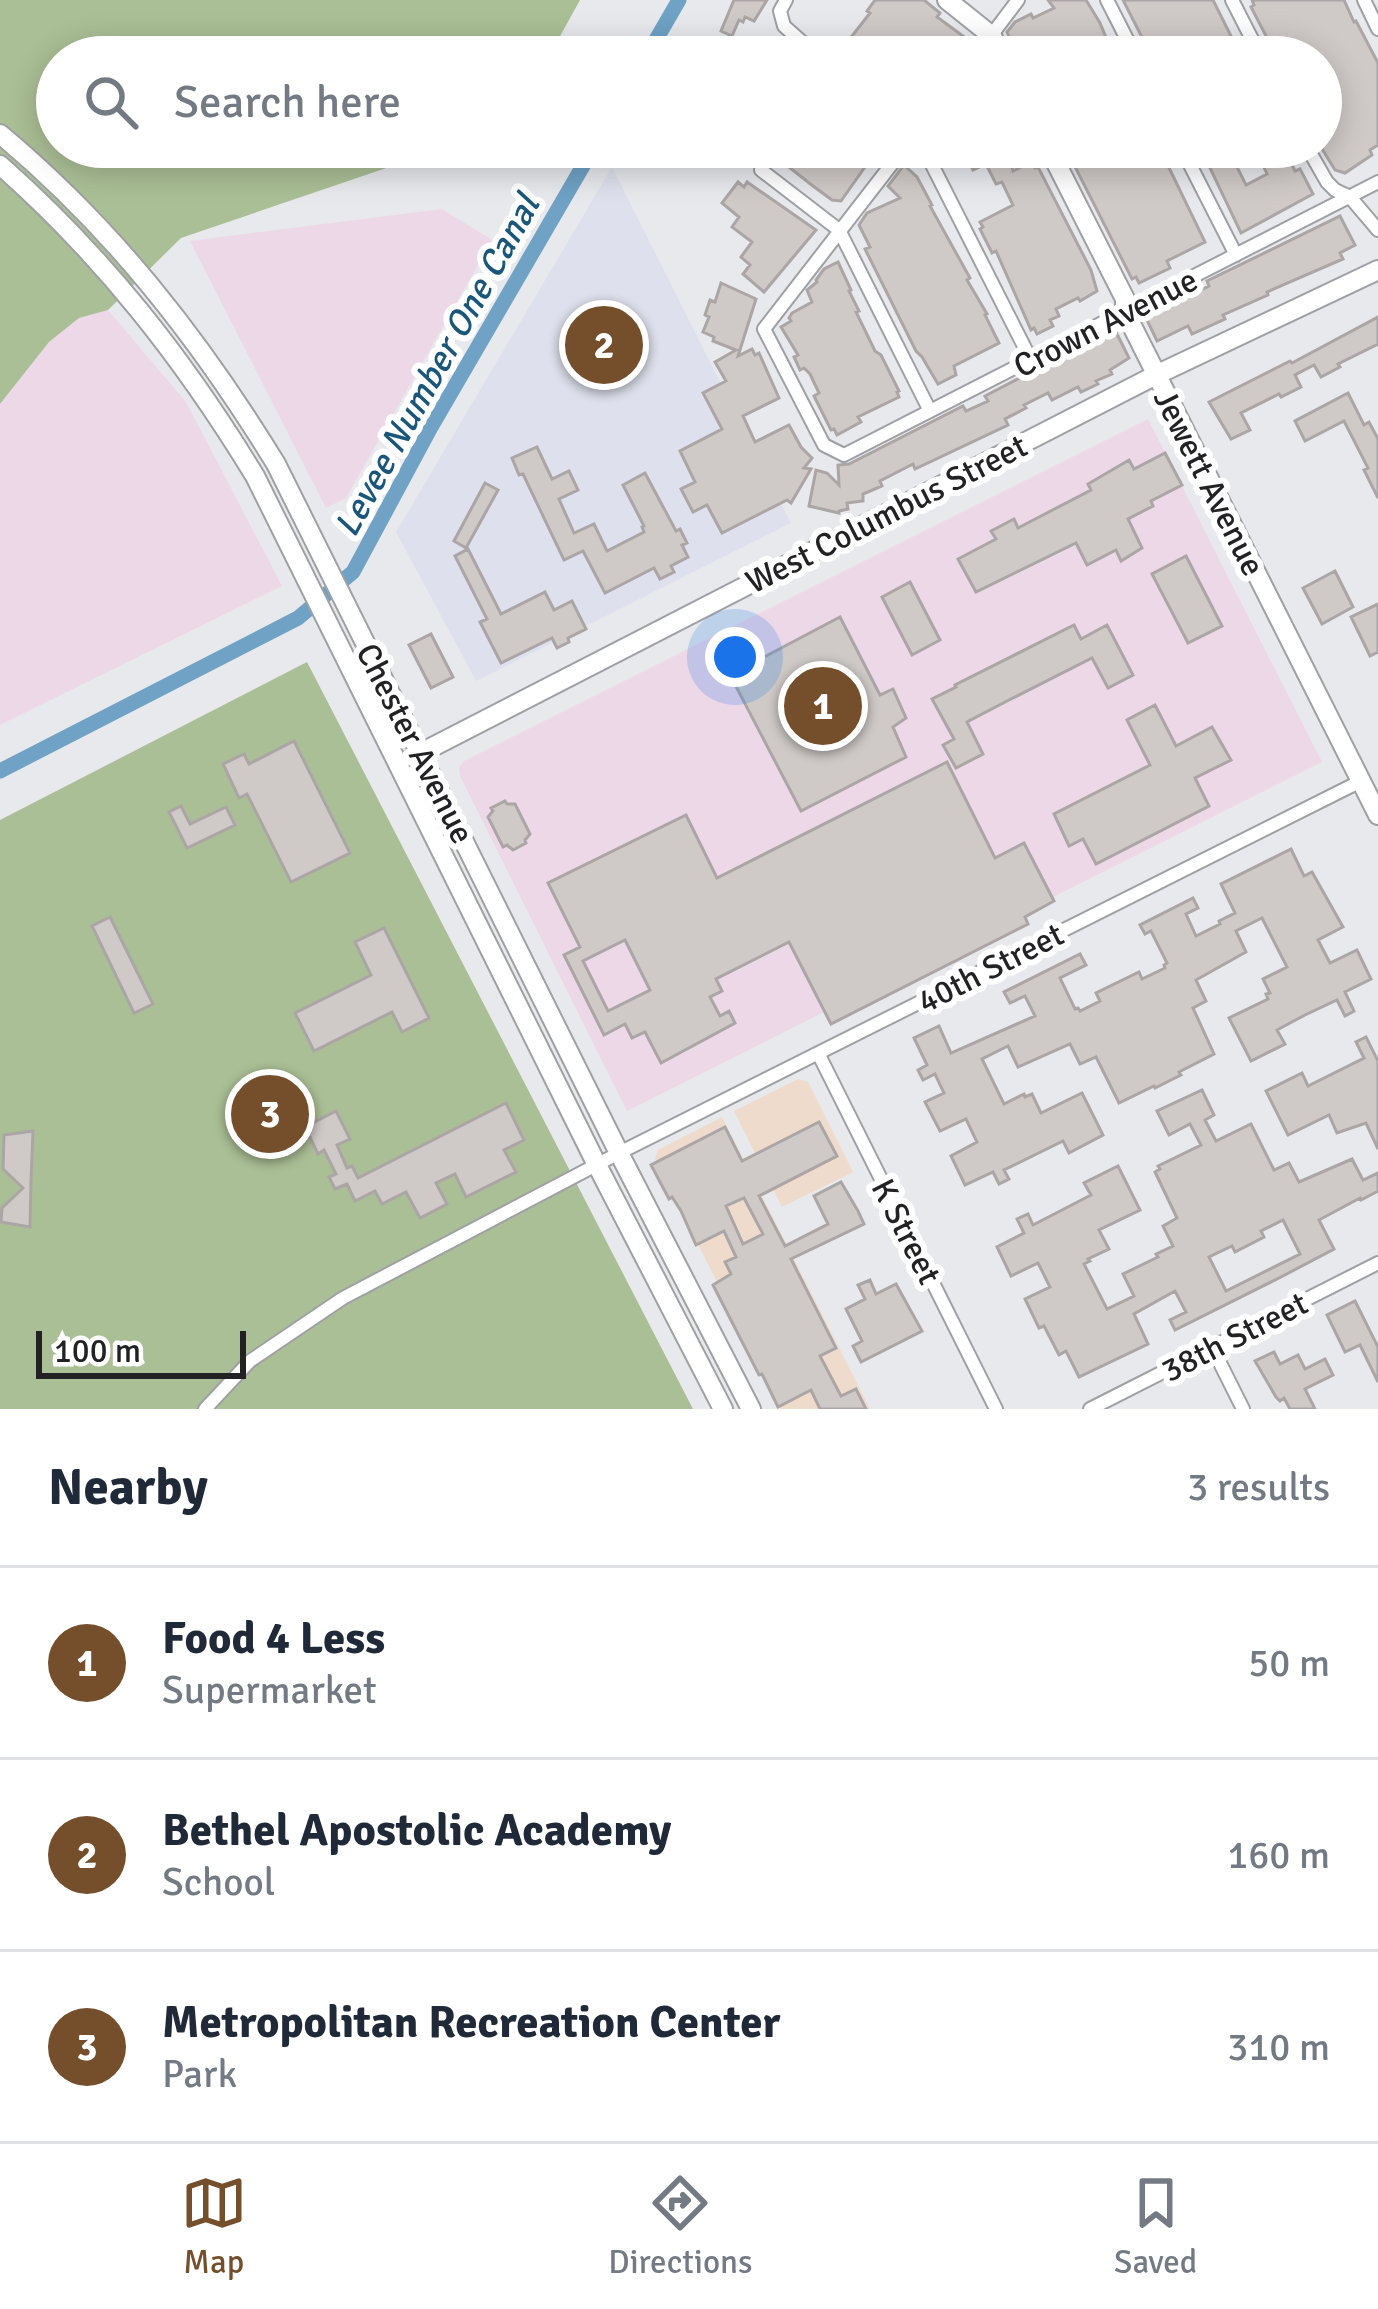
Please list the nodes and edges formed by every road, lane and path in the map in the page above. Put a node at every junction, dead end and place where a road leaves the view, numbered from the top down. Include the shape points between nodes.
1 (785, 0) edge
2 (947, 0) edge
3 (1018, 0) edge
4 (1107, 0) edge
5 (1232, 0) edge
6 (1364, 0) edge
7 (1378, 29) edge
8 (795, 36) edge
9 (992, 36) joint
10 (1125, 36) edge
11 (1250, 36) edge
12 (0, 134) edge
13 (0, 165) edge
14 (36, 165) edge
15 (39, 168) edge
16 (888, 168) edge
17 (933, 168) edge
18 (1059, 168) edge
19 (1192, 168) edge
20 (1320, 168) edge
21 (761, 170) dead end
22 (1378, 182) edge
23 (1350, 197) junction
24 (839, 230) junction
25 (1378, 230) edge
26 (1236, 255) junction
27 (1378, 269) edge
28 (1125, 312) junction
29 (1030, 360) junction
30 (1156, 374) junction
31 (930, 411) junction
32 (421, 753) junction
33 (398, 764) junction
34 (1361, 781) junction
35 (1378, 815) edge
36 (818, 1053) junction
37 (619, 1153) junction
38 (597, 1165) junction
39 (1378, 1264) edge
40 (1212, 1348) junction
41 (205, 1409) edge
42 (723, 1409) edge
43 (751, 1409) edge
44 (996, 1409) edge
45 (1090, 1409) edge
46 (1243, 1409) edge

1 - 8 street via 779,11
2 - 9 main road
3 - 9 street
4 - 10 street
5 - 11 street
6 - 7 street
12 - 14 main road, Chester Avenue
13 - 33 main road, Chester Avenue via 82,242 196,383 244,458
15 - 32 main road, Chester Avenue via 100,226 216,369 265,446
16 - 24 street
17 - 29 street
18 - 28 main road, Jewett Avenue
19 - 26 street
20 - 23 street
21 - 24 street
22 - 23 street, Crown Avenue
23 - 25 street
23 - 26 street, Crown Avenue
24 - 31 street
24 - 31 street, Crown Avenue via 764,329 832,450 844,455
26 - 28 street, Crown Avenue
27 - 30 main road, West Columbus Street
28 - 29 street, Crown Avenue
28 - 30 main road, Jewett Avenue
29 - 31 street, Crown Avenue
30 - 32 main road, West Columbus Street
30 - 34 main road, Jewett Avenue
32 - 33 main road, West Columbus Street
32 - 37 main road, Chester Avenue
33 - 38 main road, Chester Avenue
34 - 35 main road, Jewett Avenue
34 - 36 street, 40th Street
36 - 37 street, 40th Street
36 - 44 street, K Street
37 - 38 street, 40th Street
37 - 43 main road, Chester Avenue
38 - 41 street, 40th Street via 343,1298 250,1361
38 - 42 main road, Chester Avenue
39 - 40 street, 38th Street
40 - 45 street, 38th Street
40 - 46 street

